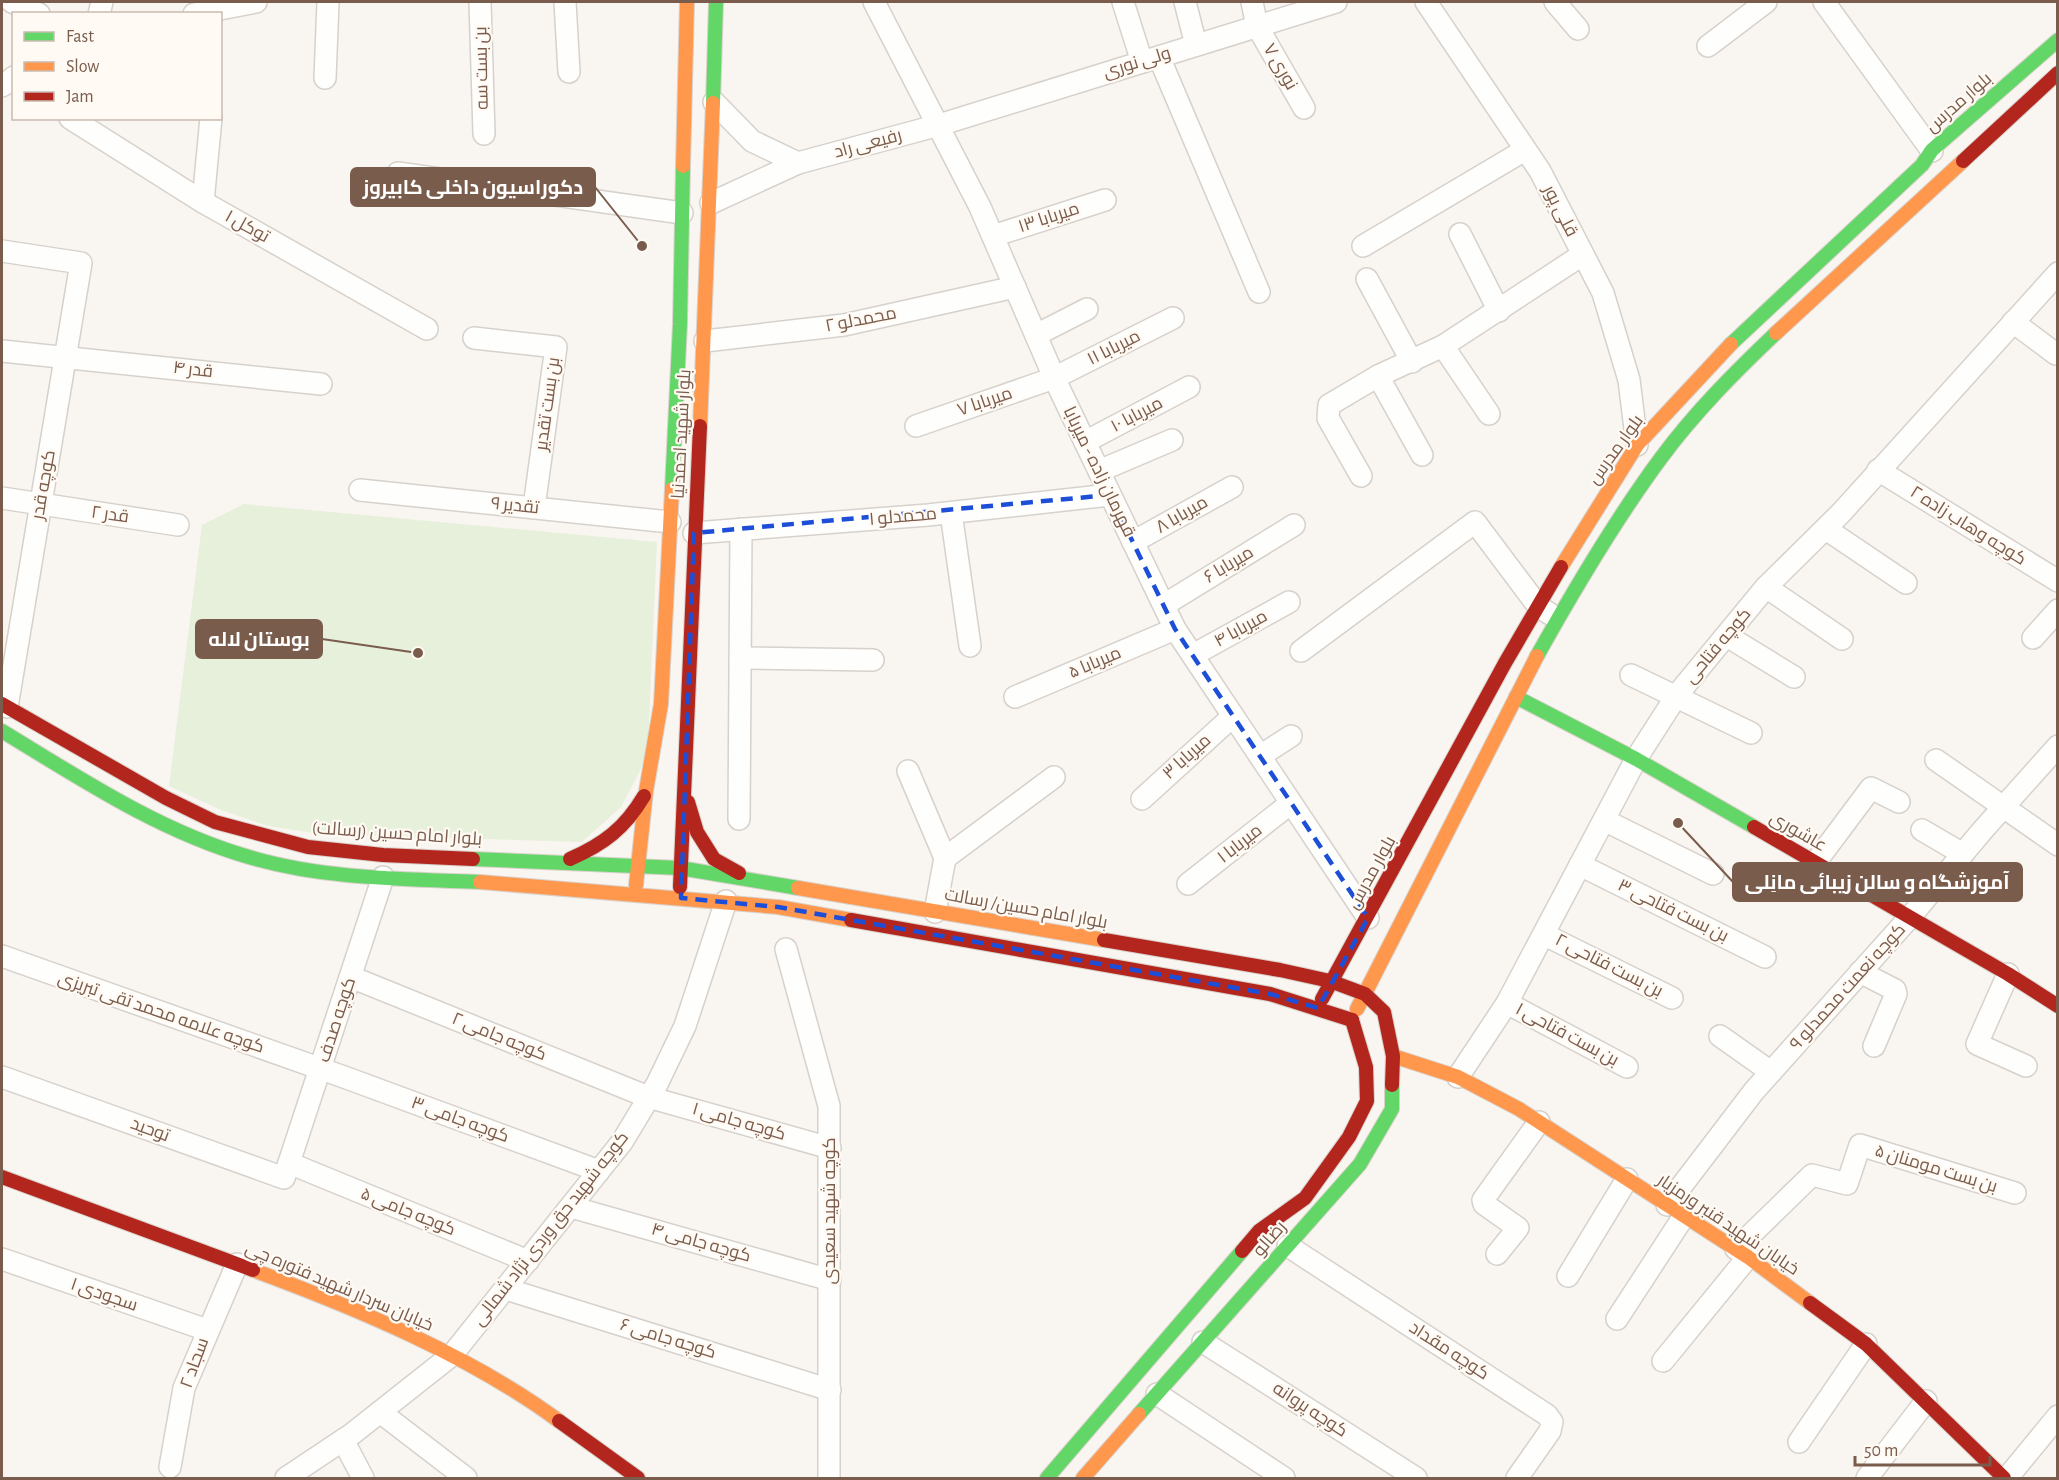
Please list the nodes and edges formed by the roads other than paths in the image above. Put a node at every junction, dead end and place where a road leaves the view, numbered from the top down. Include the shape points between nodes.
1 (12, 2) edge
2 (256, 2) edge
3 (328, 2) edge
4 (480, 2) edge
5 (565, 2) edge
6 (687, 2) edge
7 (716, 2) edge
8 (874, 2) edge
9 (1123, 2) edge
10 (1185, 2) edge
11 (1252, 2) edge
12 (1336, 2) edge
13 (1426, 2) edge
14 (1555, 2) edge
15 (1766, 2) edge
16 (1824, 2) edge
17 (34, 12) edge
18 (222, 15) edge
19 (1257, 26) junction
20 (1578, 29) dead end
21 (2058, 40) edge
22 (1196, 45) junction
23 (1708, 46) dead end
24 (1151, 59) junction
25 (569, 72) dead end
26 (2058, 73) edge
27 (325, 78) dead end
28 (714, 102) junction
29 (1304, 108) dead end
30 (73, 120) edge
31 (211, 120) edge
32 (939, 125) junction
33 (484, 134) dead end
34 (1525, 150) junction
35 (1932, 151) junction
36 (798, 163) junction
37 (398, 173) dead end
38 (1105, 200) dead end
39 (203, 202) junction
40 (711, 203) junction
41 (682, 213) junction
42 (1460, 234) dead end
43 (993, 236) junction
44 (1363, 246) dead end
45 (2, 251) edge
46 (1582, 255) junction
47 (2058, 273) edge
48 (1367, 279) dead end
49 (1015, 287) junction
50 (1259, 292) dead end
51 (1087, 309) dead end
52 (1499, 311) junction
53 (1173, 318) dead end
54 (2013, 322) junction
55 (428, 328) dead end
56 (1035, 335) junction
57 (474, 338) dead end
58 (705, 341) junction
59 (1443, 346) junction
60 (2, 351) edge
61 (2056, 354) edge
62 (65, 357) junction
63 (1412, 362) junction
64 (1378, 376) junction
65 (1054, 378) junction
66 (321, 384) dead end
67 (1189, 387) dead end
68 (1489, 414) dead end
69 (916, 426) dead end
70 (1172, 440) dead end
71 (1085, 442) junction
72 (1637, 445) junction
73 (1422, 455) dead end
74 (1878, 470) junction
75 (1099, 471) junction
76 (1361, 476) dead end
77 (1232, 487) dead end
78 (360, 490) dead end
79 (1110, 495) junction
80 (2, 498) edge
81 (40, 504) junction
82 (534, 507) junction
83 (951, 513) junction
84 (670, 522) junction
85 (178, 525) dead end
86 (1294, 525) dead end
87 (741, 529) junction
88 (1826, 529) junction
89 (694, 533) junction
90 (1133, 542) junction
91 (2058, 581) edge
92 (1905, 583) dead end
93 (1766, 586) junction
94 (1289, 602) dead end
95 (1164, 605) junction
96 (1538, 606) junction
97 (2058, 610) edge
98 (1559, 620) junction
99 (1175, 629) junction
100 (1727, 636) junction
101 (2033, 638) dead end
102 (1842, 639) dead end
103 (970, 646) dead end
104 (1301, 651) dead end
105 (1193, 656) junction
106 (740, 658) junction
107 (873, 660) dead end
108 (1631, 675) dead end
109 (1794, 677) dead end
110 (1677, 695) junction
111 (1015, 697) dead end
112 (1516, 697) junction
113 (4, 705) edge
114 (1233, 716) junction
115 (2, 731) edge
116 (1751, 733) dead end
117 (1291, 736) dead end
118 (2055, 754) edge
119 (1260, 756) junction
120 (1636, 759) junction
121 (1936, 760) dead end
122 (908, 771) dead end
123 (1054, 777) dead end
124 (684, 790) junction
125 (646, 791) junction
126 (1142, 799) dead end
127 (1899, 802) dead end
128 (1291, 803) junction
129 (2002, 808) junction
130 (739, 819) dead end
131 (1604, 820) junction
132 (1922, 831) dead end
133 (2058, 845) edge
134 (1963, 854) junction
135 (945, 858) junction
136 (564, 862) junction
137 (1815, 863) junction
138 (1580, 865) junction
139 (637, 866) junction
140 (680, 868) junction
141 (1713, 874) dead end
142 (383, 877) junction
143 (749, 878) junction
144 (1188, 884) dead end
145 (635, 897) junction
146 (681, 898) junction
147 (726, 901) junction
148 (935, 912) junction
149 (1910, 917) junction
150 (1368, 918) junction
151 (1545, 934) junction
152 (786, 949) dead end
153 (2, 957) edge
154 (1765, 957) dead end
155 (1860, 972) junction
156 (2008, 974) junction
157 (351, 977) junction
158 (1330, 981) junction
159 (1365, 994) junction
160 (1672, 998) dead end
161 (1507, 1003) junction
162 (2058, 1006) edge
163 (1318, 1008) junction
164 (1352, 1020) junction
165 (1720, 1036) dead end
166 (1874, 1046) dead end
167 (1393, 1056) junction
168 (2025, 1066) dead end
169 (1628, 1067) dead end
170 (321, 1068) junction
171 (1771, 1072) junction
172 (2, 1077) edge
173 (1458, 1077) junction
174 (648, 1097) junction
175 (1539, 1122) junction
176 (830, 1148) junction
177 (289, 1163) junction
178 (599, 1171) junction
179 (2, 1177) edge
180 (1627, 1179) junction
181 (2015, 1193) dead end
182 (571, 1207) junction
183 (1675, 1210) junction
184 (1288, 1246) junction
185 (1742, 1253) junction
186 (1497, 1254) dead end
187 (2, 1259) edge
188 (528, 1261) junction
189 (237, 1264) junction
190 (1568, 1276) dead end
191 (830, 1280) junction
192 (506, 1288) junction
193 (1617, 1319) dead end
194 (207, 1330) junction
195 (1203, 1342) junction
196 (1866, 1344) junction
197 (452, 1355) junction
198 (1663, 1361) dead end
199 (830, 1390) junction
200 (1157, 1394) junction
201 (1926, 1401) junction
202 (380, 1412) junction
203 (2058, 1416) edge
204 (343, 1440) junction
205 (1799, 1442) dead end
206 (170, 1467) dead end
207 (286, 1479) edge
208 (363, 1479) edge
209 (466, 1479) edge
210 (638, 1479) edge
211 (830, 1479) edge
212 (1047, 1479) edge
213 (1083, 1479) edge
214 (1284, 1479) edge
215 (1416, 1479) edge
216 (1517, 1479) edge
217 (1867, 1479) edge
218 (2006, 1479) edge

1 - 17 street
2 - 18 street
3 - 27 street
4 - 33 street, بن بست سه
5 - 25 street
6 - 41 main road, بلوار شهید احمدنیا
7 - 28 main road, بلوار شهید احمدنیا
8 - 32 street, قهرمان زاده - میربابا
9 - 24 street
10 - 22 street
11 - 19 street, نوری ۷
12 - 19 street, ولی نوری
13 - 34 street, قلی پور
14 - 20 street
15 - 23 street
16 - 35 street
19 - 22 street, ولی نوری
19 - 29 street, نوری ۷
21 - 35 main road, بلوار مدرس
22 - 24 street, ولی نوری
24 - 32 street, ولی نوری
24 - 50 street
26 - 98 main road via 1713,395 1662,457 1604,543
28 - 36 street via 752,141
28 - 40 main road, بلوار شهید احمدنیا
30 - 39 street, توکل ۱
31 - 39 street
32 - 36 street, رفیعی راد
32 - 43 street, قهرمان زاده - میربابا
34 - 44 street
34 - 46 street, قلی پور via 1540,171
35 - 72 main road, بلوار مدرس via 1922,165 1771,304
36 - 40 street, رفیعی راد
37 - 41 street
38 - 43 street, میربابا ۱۳
39 - 55 street, توکل ۱
40 - 58 main road, بلوار شهید احمدنیا
41 - 84 main road, بلوار شهید احمدنیا
42 - 52 street
43 - 49 street, قهرمان زاده - میربابا
45 - 62 street, کوچه قدر via 81,263
46 - 52 street
46 - 72 street, قلی پور via 1603,293 1629,380
47 - 54 street, کوچه فتاحی
48 - 63 street
49 - 56 street, قهرمان زاده - میربابا
49 - 58 street, محمدلو ۲ via 844,325
51 - 56 street
52 - 59 street
53 - 65 street, میربابا ۱۱
54 - 61 street
54 - 74 street, کوچه فتاحی
56 - 65 street, قهرمان زاده - میربابا
57 - 82 street, بن بست تقدیر via 556,347
58 - 89 main road, بلوار شهید احمدنیا
59 - 63 street
59 - 68 street
60 - 62 street, قدر ۴
62 - 66 street, قدر ۴
62 - 81 street, کوچه قدر
63 - 64 street
64 - 73 street
64 - 76 street via 1329,405 1328,418
65 - 69 street, میربابا ۷
65 - 71 street, قهرمان زاده - میربابا
67 - 71 street, میربابا ۱۰
70 - 75 street
71 - 75 street, قهرمان زاده - میربابا
72 - 96 main road, بلوار مدرس
74 - 88 street, کوچه فتاحی
74 - 91 street, کوچه وهاب زاده ۲
75 - 79 street, قهرمان زاده - میربابا
77 - 90 street, میربابا ۸
78 - 82 street, ۹ تقدیر
79 - 83 street, محمدلو ۱
79 - 90 street, قهرمان زاده - میربابا
80 - 81 street, قدر ۲
81 - 85 street, قدر ۲
81 - 113 street, کوچه قدر
82 - 84 street, ۹ تقدیر
83 - 87 street, محمدلو ۱
83 - 103 street
84 - 125 main road, بلوار شهید احمدنیا via 661,704
86 - 95 street, میربابا ۶
87 - 89 street, محمدلو ۱
87 - 106 street
88 - 92 street
88 - 93 street, کوچه فتاحی
89 - 124 main road, بلوار شهید احمدنیا
90 - 95 street, قهرمان زاده - میربابا
93 - 100 street, کوچه فتاحی
93 - 102 street
94 - 105 street, میربابا ۴
95 - 99 street, قهرمان زاده - میربابا
96 - 98 street
96 - 104 street via 1475,522
96 - 150 main road, بلوار مدرس
97 - 101 street
98 - 112 main road
99 - 105 street, قهرمان زاده - میربابا
99 - 111 street, میربابا ۵
100 - 109 street
100 - 110 street, کوچه فتاحی
105 - 114 street, قهرمان زاده - میربابا
106 - 107 street
106 - 130 street
108 - 110 street
110 - 116 street
110 - 120 street, کوچه فتاحی
112 - 120 main road, عاشوری
112 - 159 main road
113 - 136 main road, بلوار امام حسین (رسالت) via 166,798 215,822 259,836 308,847 383,855
114 - 119 street, قهرمان زاده - میربابا
114 - 126 street, میربابا ۳
115 - 142 main road via 153,820 202,842 301,868
117 - 119 street
118 - 129 street, کوچه نعمت محمدلو ۹
119 - 128 street, قهرمان زاده - میربابا
120 - 131 street, کوچه فتاحی
120 - 137 main road, عاشوری
121 - 129 street
122 - 135 street
123 - 135 street
124 - 140 main road, بلوار شهید احمدنیا
124 - 143 main road via 698,832 714,859
125 - 136 main road via 631,818 607,843
125 - 139 main road, بلوار شهید احمدنیا
127 - 137 street via 1871,788
128 - 144 street, میربابا ۱
128 - 150 street, قهرمان زاده - میربابا
129 - 133 street
129 - 134 street, کوچه نعمت محمدلو ۹
131 - 138 street, کوچه فتاحی
131 - 141 street
132 - 134 street
134 - 149 street, کوچه نعمت محمدلو ۹
135 - 148 street
136 - 139 main road, بلوار امام حسین (رسالت)
137 - 149 main road, عاشوری
138 - 151 street, کوچه فتاحی
138 - 154 street, بن بست فتاحی ۳
139 - 140 main road, بلوار امام حسین (رسالت)
139 - 145 main road, بلوار شهید احمدنیا
140 - 143 main road, بلوار امام حسین/ رسالت
140 - 146 main road, بلوار شهید احمدنیا
142 - 145 main road via 555,886
142 - 157 street, کوچه صدف
143 - 148 main road, بلوار امام حسین/ رسالت
145 - 146 main road
146 - 147 main road
147 - 163 main road via 1270,994
147 - 174 street, کوچه شهید حق وردی نژاد شمالی via 685,1026
148 - 158 main road, بلوار امام حسین/ رسالت
149 - 155 street, کوچه نعمت محمدلو ۹
149 - 156 main road, عاشوری
150 - 158 main road, بلوار مدرس
151 - 160 street, بن بست فتاحی ۲
151 - 161 street, کوچه فتاحی
152 - 176 street, کوچه شهید سعیدی via 829,1106
153 - 170 street, کوچه علامه محمد تقی تبریزی
155 - 166 street via 1896,993
155 - 171 street, کوچه نعمت محمدلو ۹
156 - 162 main road, عاشوری
156 - 168 street via 1977,1044
157 - 170 street, کوچه صدف
157 - 174 street, کوچه جامی ۲
158 - 159 main road, بلوار امام حسین/ رسالت
158 - 163 main road, بلوار مدرس
159 - 164 main road
159 - 167 main road, رضالو via 1384,1012
161 - 169 street, بن بست فتاحی ۱
161 - 173 street, کوچه فتاحی
163 - 164 main road
164 - 212 main road, رضالو via 1366,1067 1367,1101 1349,1137 1305,1198 1259,1230
165 - 171 street
167 - 173 main road, خیابان شهید قنبر ورمزیار
167 - 184 main road, رضالو via 1392,1109 1360,1164
170 - 177 street, کوچه صدف
170 - 178 street, کوچه جامی ۳
171 - 183 street, کوچه نعمت محمدلو ۹
172 - 177 street, توحید via 284,1178
173 - 175 main road, خیابان شهید قنبر ورمزیار
174 - 176 street, کوچه جامی ۱
174 - 178 street, کوچه شهید حق وردی نژاد شمالی via 622,1142
175 - 180 main road, خیابان شهید قنبر ورمزیار
175 - 186 street via 1483,1200 1518,1227
176 - 191 street, کوچه شهید سعیدی
177 - 188 street, کوچه جامی ۵
178 - 182 street, کوچه شهید حق وردی نژاد شمالی
179 - 189 main road, خیابان سردار شهید فتوره چی
180 - 183 main road, خیابان شهید قنبر ورمزیار
180 - 190 street
181 - 185 street, ۵ بن بست مومنان via 1860,1145 1847,1184 1812,1175
182 - 188 street, کوچه شهید حق وردی نژاد شمالی
182 - 191 street, کوچه جامی ۴
183 - 185 main road, خیابان شهید قنبر ورمزیار
183 - 193 street, کوچه نعمت محمدلو ۹
184 - 195 main road, رضالو
184 - 216 street, کوچه مقداد via 1547,1415 1552,1422 1550,1431
185 - 196 main road, خیابان شهید قنبر ورمزیار
185 - 198 street
187 - 194 street, سجودی ۱
188 - 192 street, کوچه شهید حق وردی نژاد شمالی
189 - 194 street, سجاد ۲
189 - 197 main road, خیابان سردار شهید فتوره چی via 297,1286
191 - 199 street, کوچه شهید سعیدی
192 - 197 street, کوچه شهید حق وردی نژاد شمالی
192 - 199 street, کوچه جامی ۶
194 - 206 street, سجاد ۲ via 184,1388
195 - 200 main road, رضالو
195 - 215 street, کوچه پروانه
196 - 201 main road, خیابان شهید قنبر ورمزیار
196 - 205 street
197 - 202 street, کوچه شهید حق وردی نژاد شمالی
197 - 210 main road, خیابان سردار شهید فتوره چی via 531,1400
199 - 211 street, کوچه شهید سعیدی
200 - 213 main road, رضالو
200 - 214 street
201 - 217 street
201 - 218 main road, خیابان شهید قنبر ورمزیار
202 - 204 street, کوچه شهید حق وردی نژاد شمالی
202 - 209 street
203 - 218 street
204 - 207 street, کوچه شهید حق وردی نژاد شمالی
204 - 208 street

